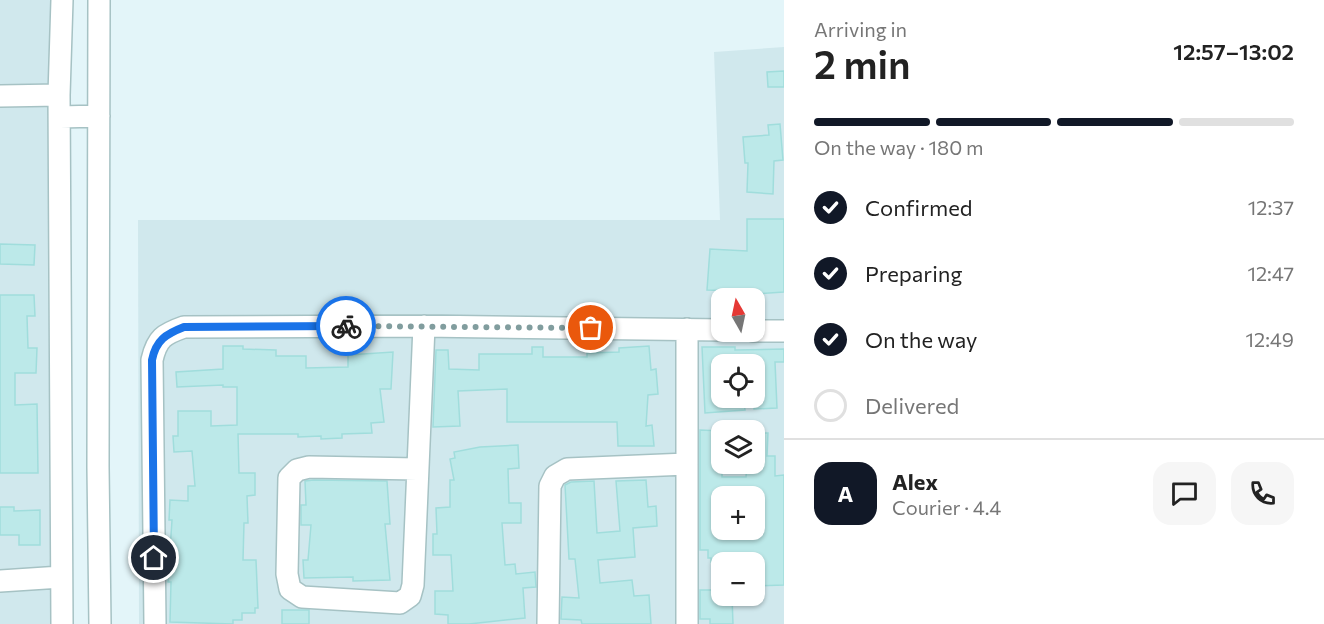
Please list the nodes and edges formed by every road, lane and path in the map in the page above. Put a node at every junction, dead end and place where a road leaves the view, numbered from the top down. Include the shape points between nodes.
1 (62, 0) edge
2 (99, 0) edge
3 (59, 95) junction
4 (0, 96) edge
5 (99, 116) junction
6 (60, 117) junction
7 (424, 326) junction
8 (687, 329) junction
9 (711, 330) edge
10 (765, 331) edge
11 (784, 331) edge
12 (687, 464) junction
13 (98, 467) junction
14 (417, 469) junction
15 (62, 495) junction
16 (61, 577) junction
17 (0, 581) edge
18 (62, 624) edge
19 (100, 624) edge
20 (155, 624) edge
21 (548, 624) edge
22 (687, 624) edge

1 - 3 street
2 - 5 street
3 - 4 street
3 - 6 street
5 - 6 street
5 - 13 street
6 - 15 street
7 - 8 street
7 - 14 street
7 - 20 street via 184,327 161,338 152,360
8 - 9 street
8 - 12 street
10 - 11 street
12 - 21 street via 567,469 555,476 550,486
12 - 22 street
13 - 15 street
13 - 19 street
14 - 14 street via 410,596 400,603 302,597 290,589 289,478 297,470
15 - 16 street
16 - 17 street
16 - 18 street

